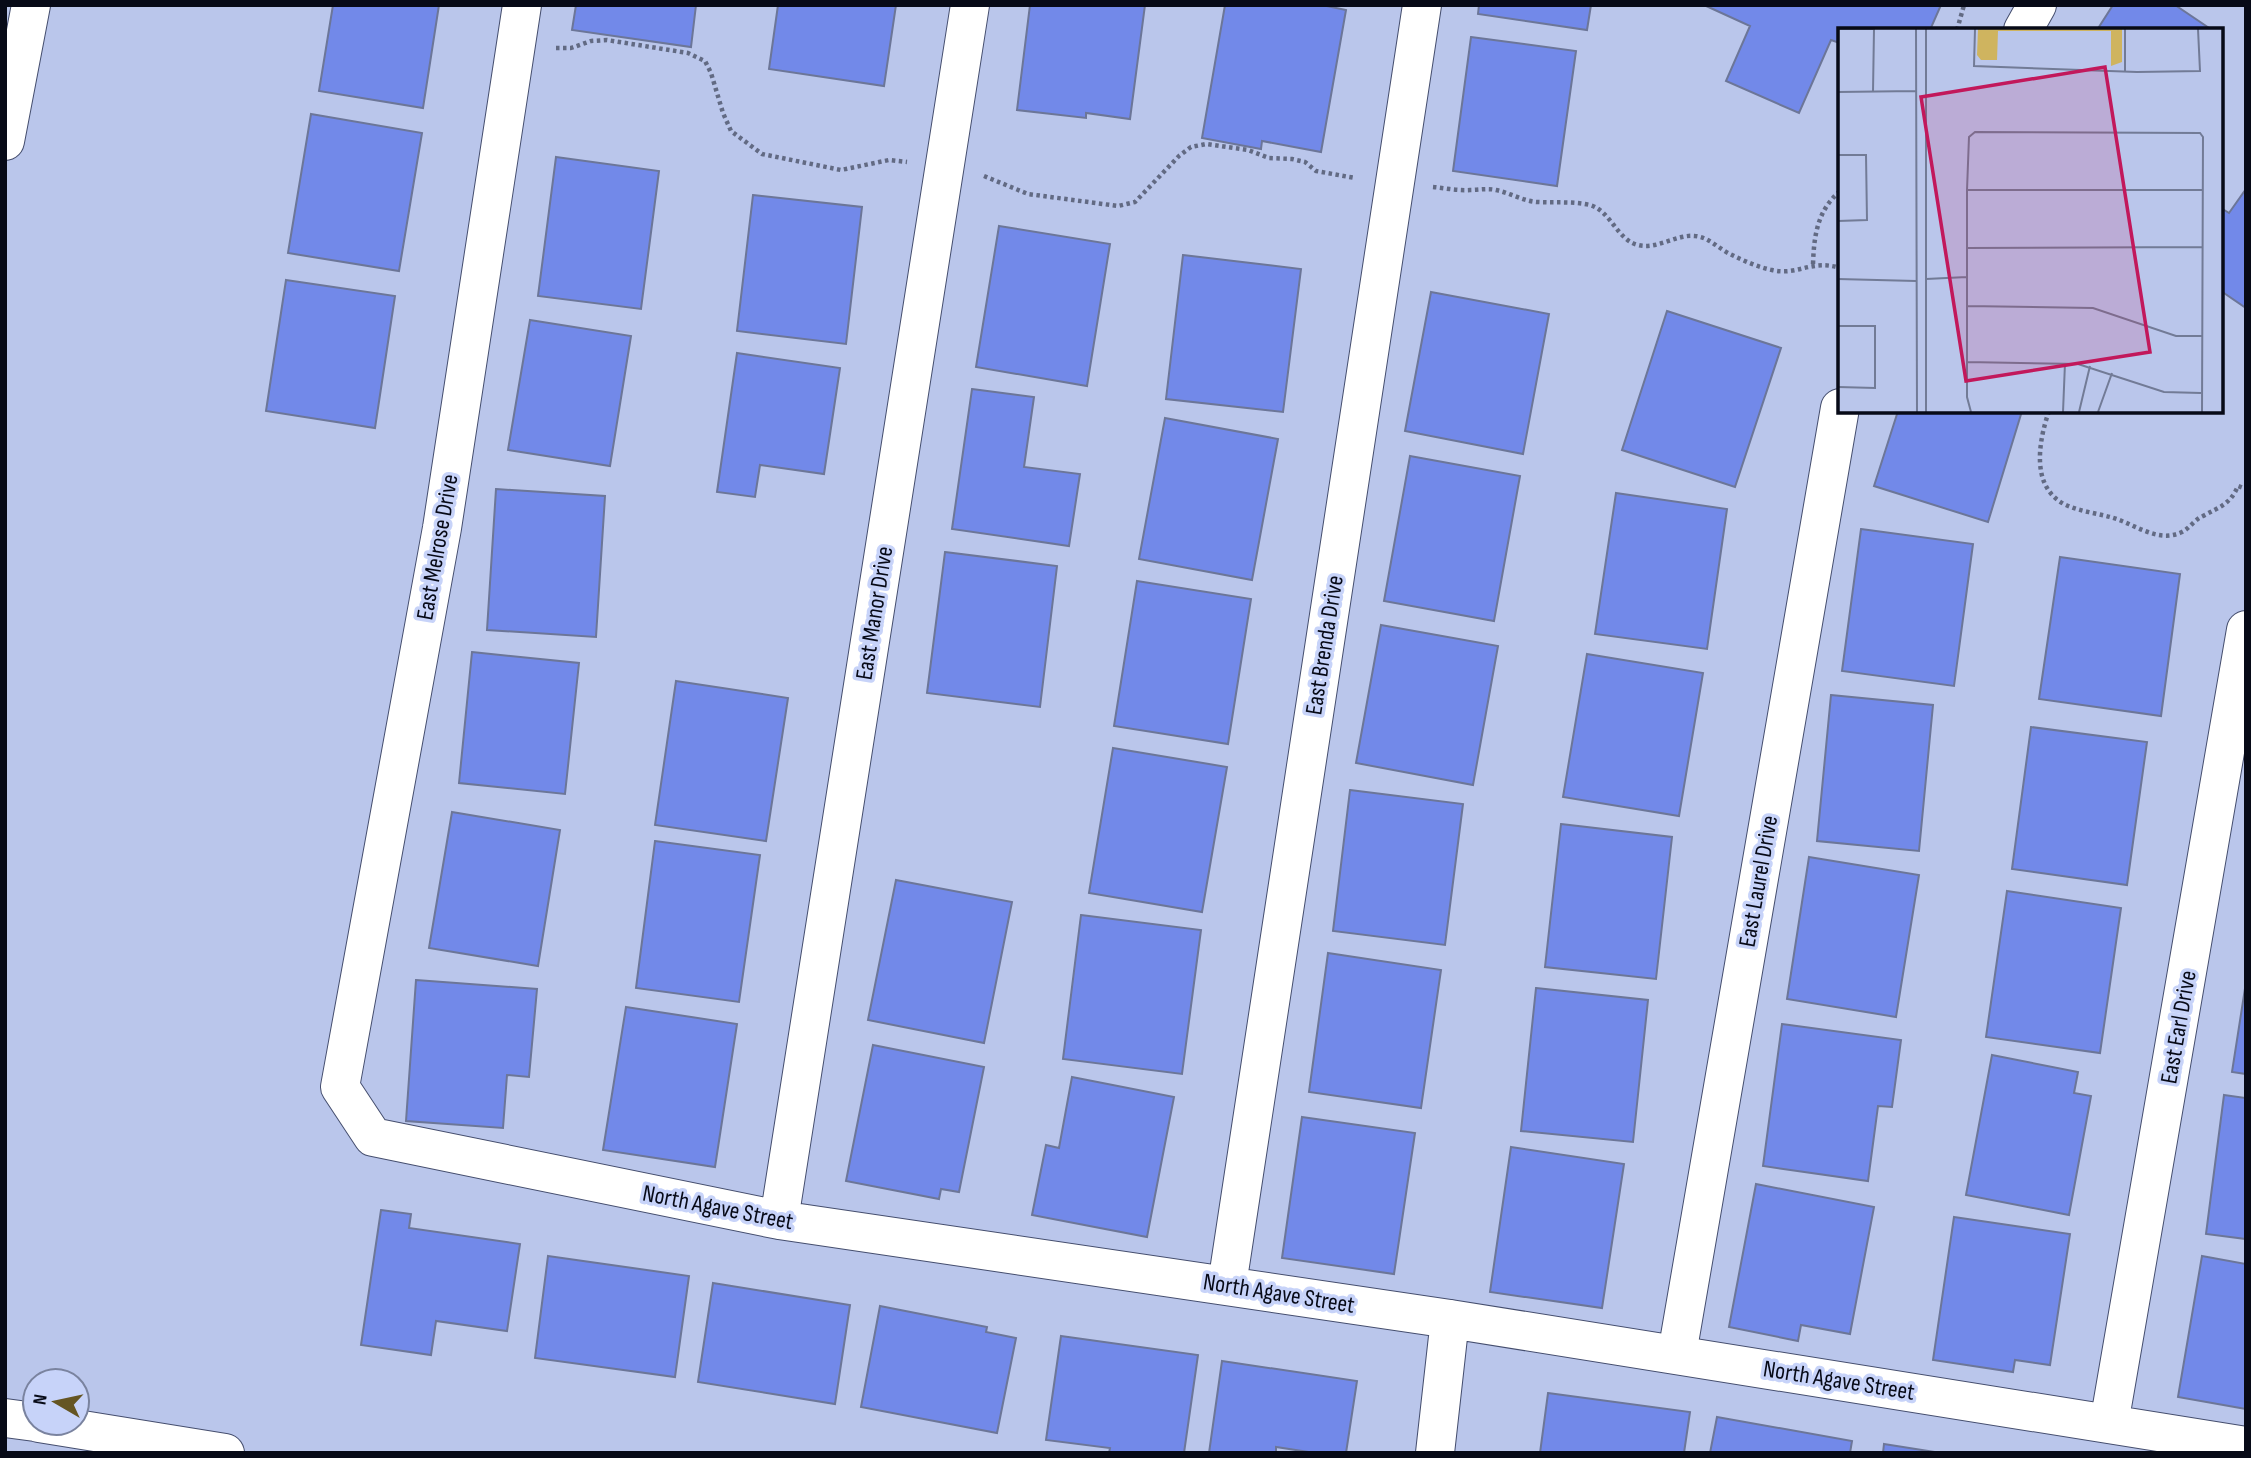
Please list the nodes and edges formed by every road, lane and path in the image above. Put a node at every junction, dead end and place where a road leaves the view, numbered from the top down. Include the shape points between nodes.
1 (31, 5) edge
2 (970, 5) edge
3 (1422, 5) edge
4 (1964, 5) edge
5 (2037, 5) edge
6 (520, 22) edge
7 (1958, 28) edge
8 (2024, 28) edge
9 (5, 141) edge
10 (944, 168) junction
11 (1395, 184) junction
12 (1838, 193) edge
13 (1813, 264) junction
14 (1838, 267) edge
15 (1839, 413) edge
16 (2048, 413) edge
17 (2246, 489) edge
18 (2246, 630) edge
19 (2242, 671) edge
20 (340, 1087) joint
21 (779, 1220) junction
22 (1227, 1285) junction
23 (1450, 1319) junction
24 (1676, 1354) junction
25 (2109, 1424) junction
26 (91, 1432) edge
27 (2246, 1446) edge
28 (225, 1453) edge
29 (1435, 1453) edge

1 - 9 street
2 - 10 street, East Manor Drive
3 - 11 street, East Brenda Drive
4 - 7 path
5 - 8 street
6 - 10 path via 556,48 607,40 688,53 705,61 731,131 762,155 841,170 889,160
6 - 20 street, East Melrose Drive via 442,528
10 - 11 path via 981,175 1028,194 1118,206 1135,202 1178,156 1206,144 1305,162 1328,174
10 - 21 street, East Manor Drive
11 - 13 path via 1495,190 1535,202 1590,205 1638,245 1697,236 1774,271
11 - 22 street, East Brenda Drive
12 - 13 path via 1817,226
13 - 14 path
15 - 24 street, East Laurel Drive
16 - 17 path via 2039,456 2043,481 2064,504 2172,536 2225,506 2238,486
18 - 19 street, East Earl Drive
19 - 25 street, East Earl Drive
20 - 21 street, North Agave Street via 373,1136
21 - 22 street, North Agave Street
22 - 23 street, North Agave Street
23 - 24 street, North Agave Street
23 - 29 street
24 - 25 street, North Agave Street
25 - 27 street, North Agave Street
26 - 28 street

